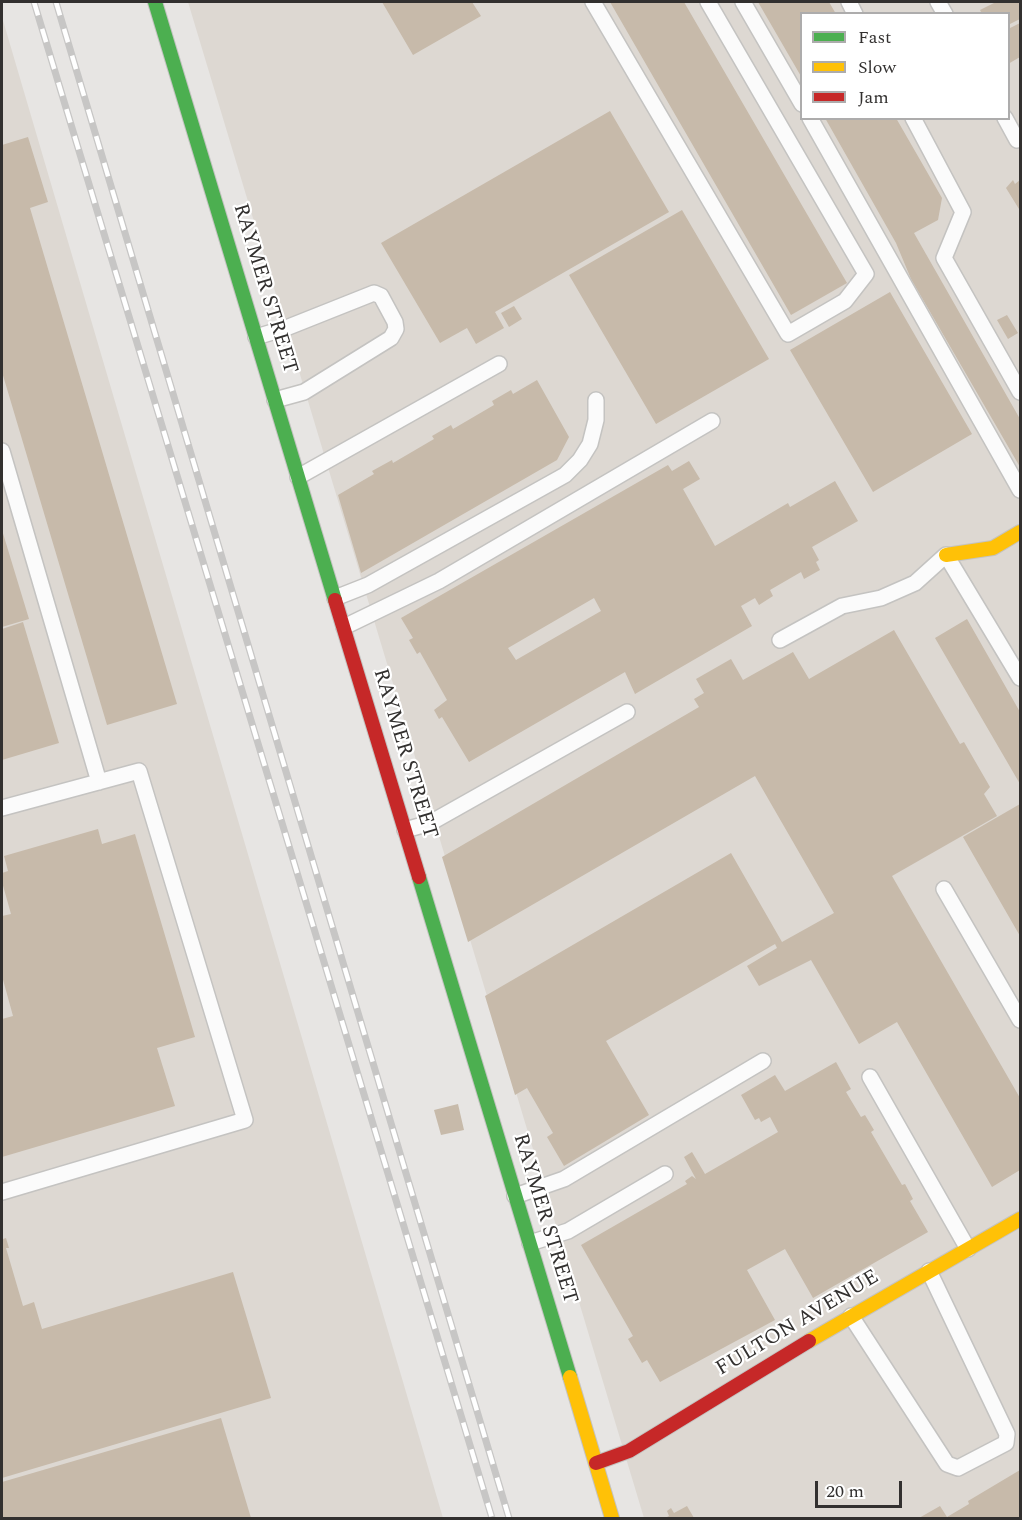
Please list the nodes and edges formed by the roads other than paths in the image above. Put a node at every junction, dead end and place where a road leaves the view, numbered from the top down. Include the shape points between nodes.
1 (155, 2) edge
2 (593, 2) edge
3 (708, 2) edge
4 (743, 2) edge
5 (800, 102) edge
6 (811, 120) edge
7 (914, 120) edge
8 (1006, 120) edge
9 (1017, 140) dead end
10 (256, 337) junction
11 (499, 364) dead end
12 (1020, 392) edge
13 (275, 400) junction
14 (596, 400) dead end
15 (712, 421) dead end
16 (2, 451) edge
17 (298, 477) junction
18 (1020, 490) edge
19 (1020, 532) edge
20 (946, 555) junction
21 (335, 598) junction
22 (344, 627) junction
23 (780, 640) dead end
24 (1020, 678) edge
25 (627, 712) dead end
26 (99, 782) junction
27 (2, 808) edge
28 (405, 830) junction
29 (944, 889) dead end
30 (1020, 1020) edge
31 (763, 1061) dead end
32 (870, 1077) dead end
33 (665, 1174) dead end
34 (2, 1192) edge
35 (515, 1196) junction
36 (1020, 1219) edge
37 (530, 1243) junction
38 (968, 1249) junction
39 (928, 1271) junction
40 (852, 1316) junction
41 (596, 1462) junction
42 (612, 1518) edge

1 - 10 street, RAYMER STREET
2 - 3 lane via 788,334 844,301 866,274
4 - 5 lane
6 - 18 lane
7 - 12 lane via 963,212 944,258
8 - 9 lane
10 - 13 street, RAYMER STREET
10 - 13 lane via 374,293 381,296 395,322 391,338 304,392
11 - 17 lane
13 - 17 street, RAYMER STREET
14 - 21 lane via 590,444 565,475 383,577
15 - 22 lane via 439,581
16 - 26 lane
17 - 21 street, RAYMER STREET
19 - 20 street via 993,548
20 - 23 lane via 915,583 881,598 842,606
20 - 24 lane
21 - 22 street, RAYMER STREET
22 - 28 street, RAYMER STREET
25 - 28 lane via 430,823
26 - 27 lane
26 - 34 lane via 139,771 245,1120
28 - 35 street, RAYMER STREET
29 - 30 lane
31 - 35 lane via 564,1179
32 - 38 lane
33 - 37 lane via 568,1231
35 - 37 street, RAYMER STREET
36 - 38 street, FULTON AVENUE
37 - 41 street, RAYMER STREET
38 - 39 street, FULTON AVENUE
39 - 40 street, FULTON AVENUE
39 - 40 lane via 1007,1434 1006,1443 958,1467 947,1464
40 - 41 street, FULTON AVENUE via 629,1451
41 - 42 street, RAYMER STREET

